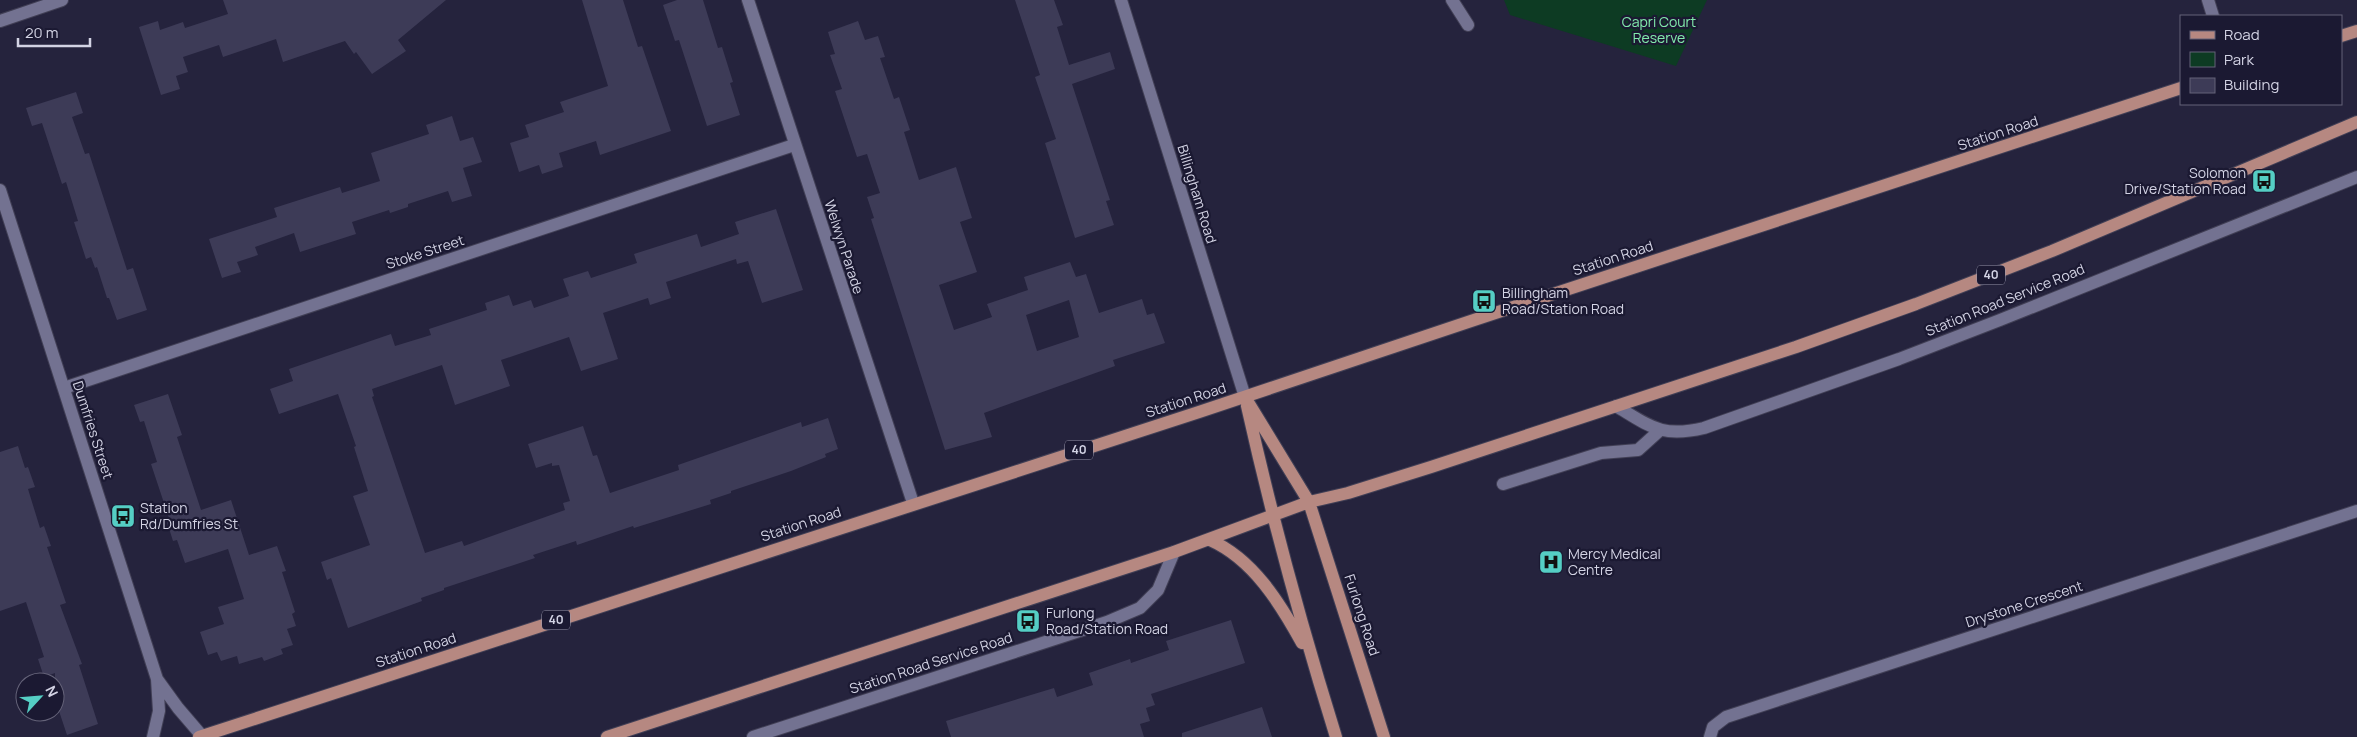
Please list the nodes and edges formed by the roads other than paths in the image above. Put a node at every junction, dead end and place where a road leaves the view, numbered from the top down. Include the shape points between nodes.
1 (62, 0) edge
2 (748, 0) edge
3 (1121, 0) edge
4 (1452, 0) edge
5 (2208, 0) edge
6 (2213, 15) edge
7 (0, 21) edge
8 (1468, 25) dead end
9 (2357, 30) edge
10 (2342, 36) edge
11 (2180, 88) edge
12 (2357, 122) edge
13 (794, 145) junction
14 (2357, 177) edge
15 (0, 190) edge
16 (64, 388) junction
17 (1245, 397) junction
18 (1616, 406) junction
19 (1659, 431) junction
20 (1503, 484) dead end
21 (1309, 502) junction
22 (913, 504) junction
23 (2357, 511) edge
24 (1272, 516) junction
25 (1210, 540) junction
26 (1174, 552) junction
27 (1312, 661) junction
28 (158, 679) junction
29 (201, 736) edge
30 (153, 737) edge
31 (607, 737) edge
32 (753, 737) edge
33 (1336, 737) edge
34 (1384, 737) edge
35 (1710, 737) edge

1 - 7 street
2 - 13 street, Welwyn Parade
3 - 17 street, Billingham Road
4 - 8 street
5 - 6 street
9 - 10 main road
11 - 17 main road, Station Road / 40
12 - 18 main road, 40 via 2052,251 1916,304
13 - 16 street, Stoke Street
13 - 22 street, Welwyn Parade
14 - 19 street, Station Road Service Road via 1899,359 1704,428 1684,433
15 - 16 street, Dumfries Street
16 - 28 street, Dumfries Street
17 - 21 main road, Furlong Road
17 - 22 main road, Station Road / 40
17 - 24 main road
18 - 19 street, Station Road Service Road
18 - 21 main road, 40 via 1366,487
19 - 20 street via 1638,450 1601,453
21 - 24 main road, 40
21 - 34 main road, Furlong Road
22 - 29 main road, Station Road / 40
23 - 35 street, Drystone Crescent via 1726,717 1713,727
24 - 25 main road, 40
24 - 27 main road
25 - 26 main road, 40
25 - 27 main road via 1229,548 1247,564 1290,621
26 - 31 main road, 40
26 - 32 street, Station Road Service Road via 1158,590 1140,608 1107,622
27 - 33 main road
28 - 29 street, Dumfries Street
28 - 30 street, Dumfries Street via 159,711

